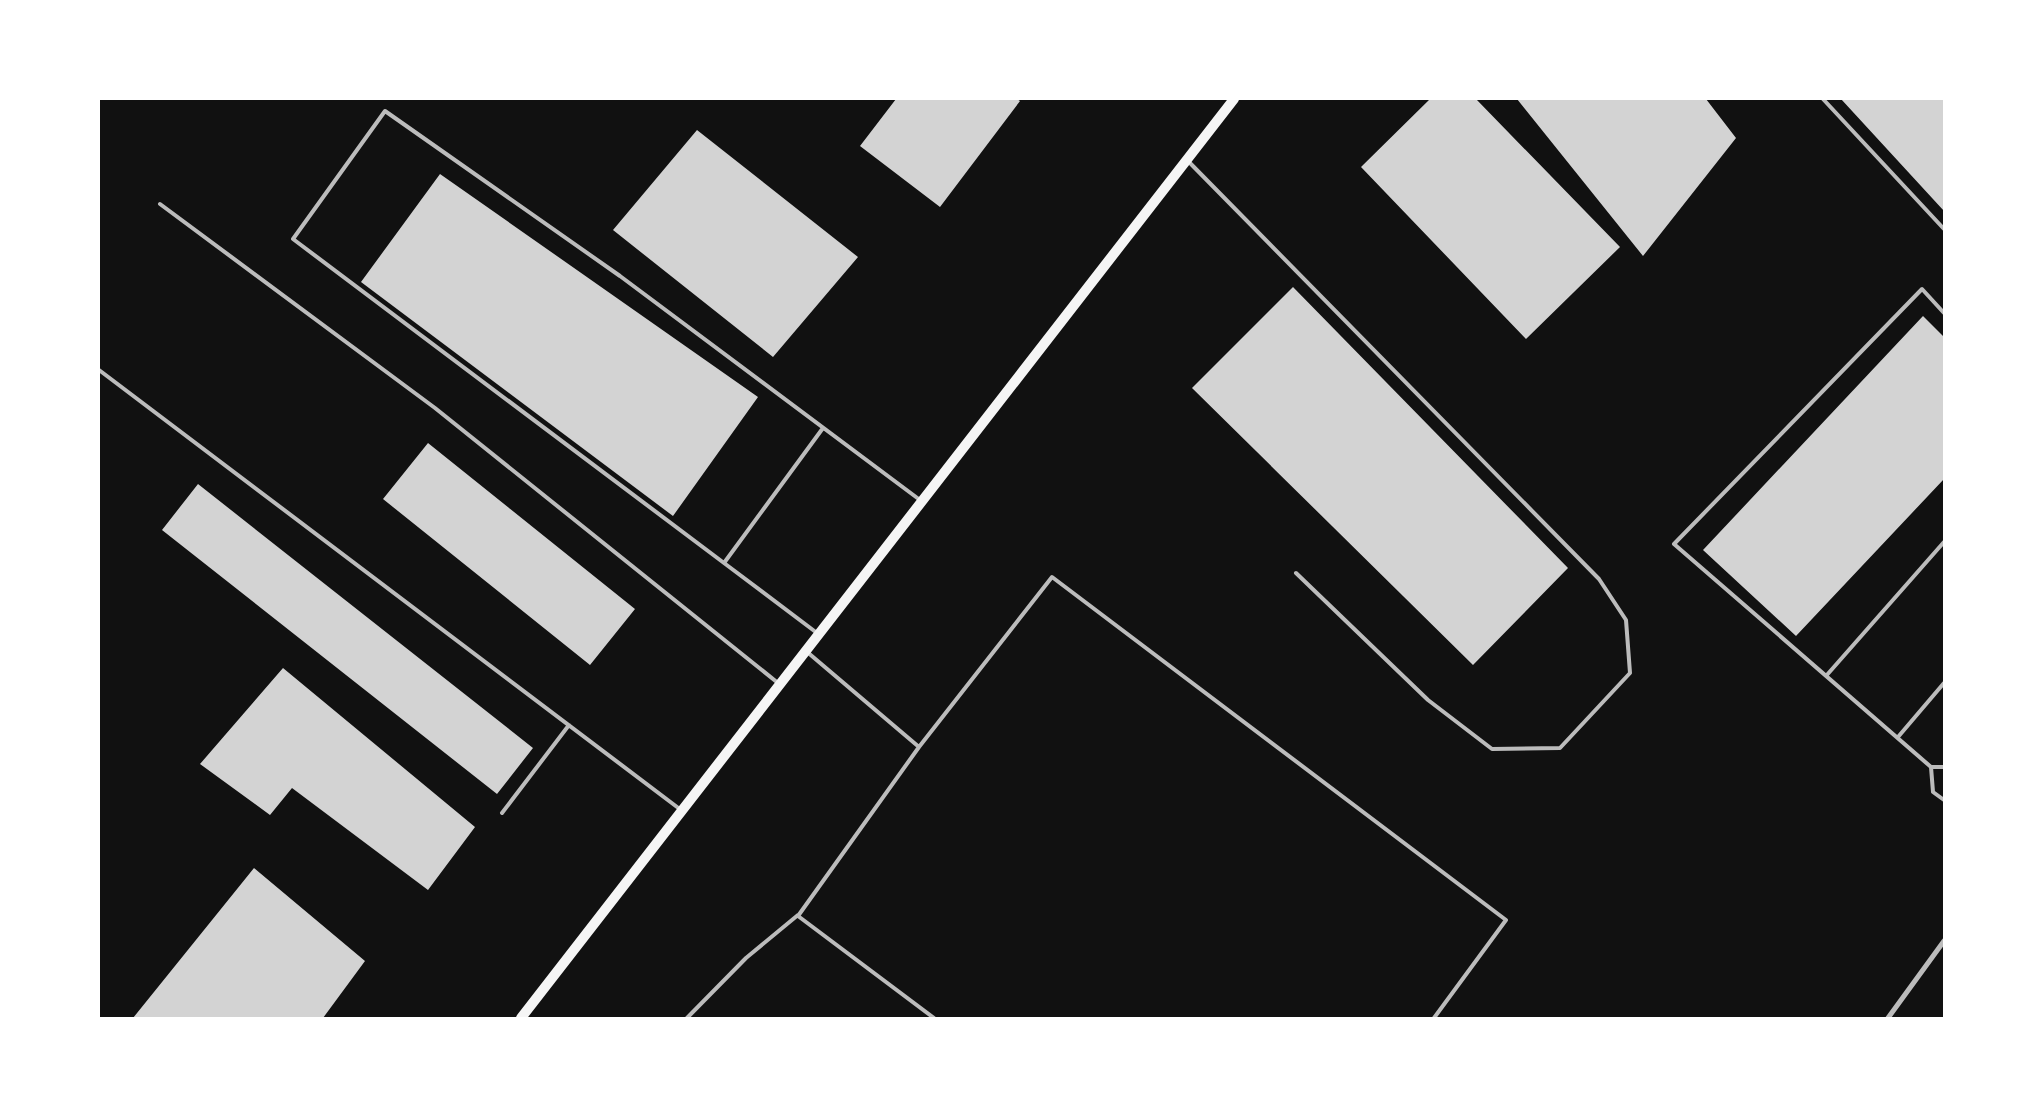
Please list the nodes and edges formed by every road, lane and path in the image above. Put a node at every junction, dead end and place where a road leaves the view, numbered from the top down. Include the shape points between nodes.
1 (1234, 99) edge
2 (1822, 99) edge
3 (1186, 160) junction
4 (160, 204) dead end
5 (1944, 229) edge
6 (1944, 314) edge
7 (99, 370) edge
8 (823, 428) junction
9 (922, 501) junction
10 (1944, 542) edge
11 (724, 563) junction
12 (1296, 573) dead end
13 (819, 634) junction
14 (806, 651) junction
15 (1826, 676) junction
16 (1944, 682) edge
17 (779, 684) junction
18 (569, 725) junction
19 (1898, 737) junction
20 (919, 748) junction
21 (1931, 767) junction
22 (1944, 767) edge
23 (1944, 800) edge
24 (681, 810) junction
25 (502, 813) dead end
26 (800, 914) junction
27 (1944, 941) edge
28 (521, 1018) edge
29 (687, 1018) edge
30 (934, 1018) edge
31 (1434, 1018) edge
32 (1888, 1018) edge

1 - 3 main road
2 - 5 lane
3 - 9 main road
3 - 12 lane via 1600,579 1626,620 1630,673 1560,748 1492,749 1428,700
4 - 17 lane via 435,408
6 - 15 lane via 1922,289 1674,544
7 - 18 lane
8 - 9 lane
8 - 11 lane
8 - 11 lane via 604,265 385,111 294,239
9 - 13 main road
10 - 15 lane
11 - 13 lane
13 - 14 main road
14 - 17 main road
14 - 20 lane
15 - 19 lane
16 - 19 lane
17 - 24 main road
18 - 24 lane
18 - 25 lane
19 - 21 lane
20 - 26 lane
20 - 31 lane via 1052,577 1506,920
21 - 22 lane
21 - 23 lane via 1933,792
24 - 28 main road
26 - 29 lane via 746,958
26 - 30 lane via 798,916
27 - 32 street

